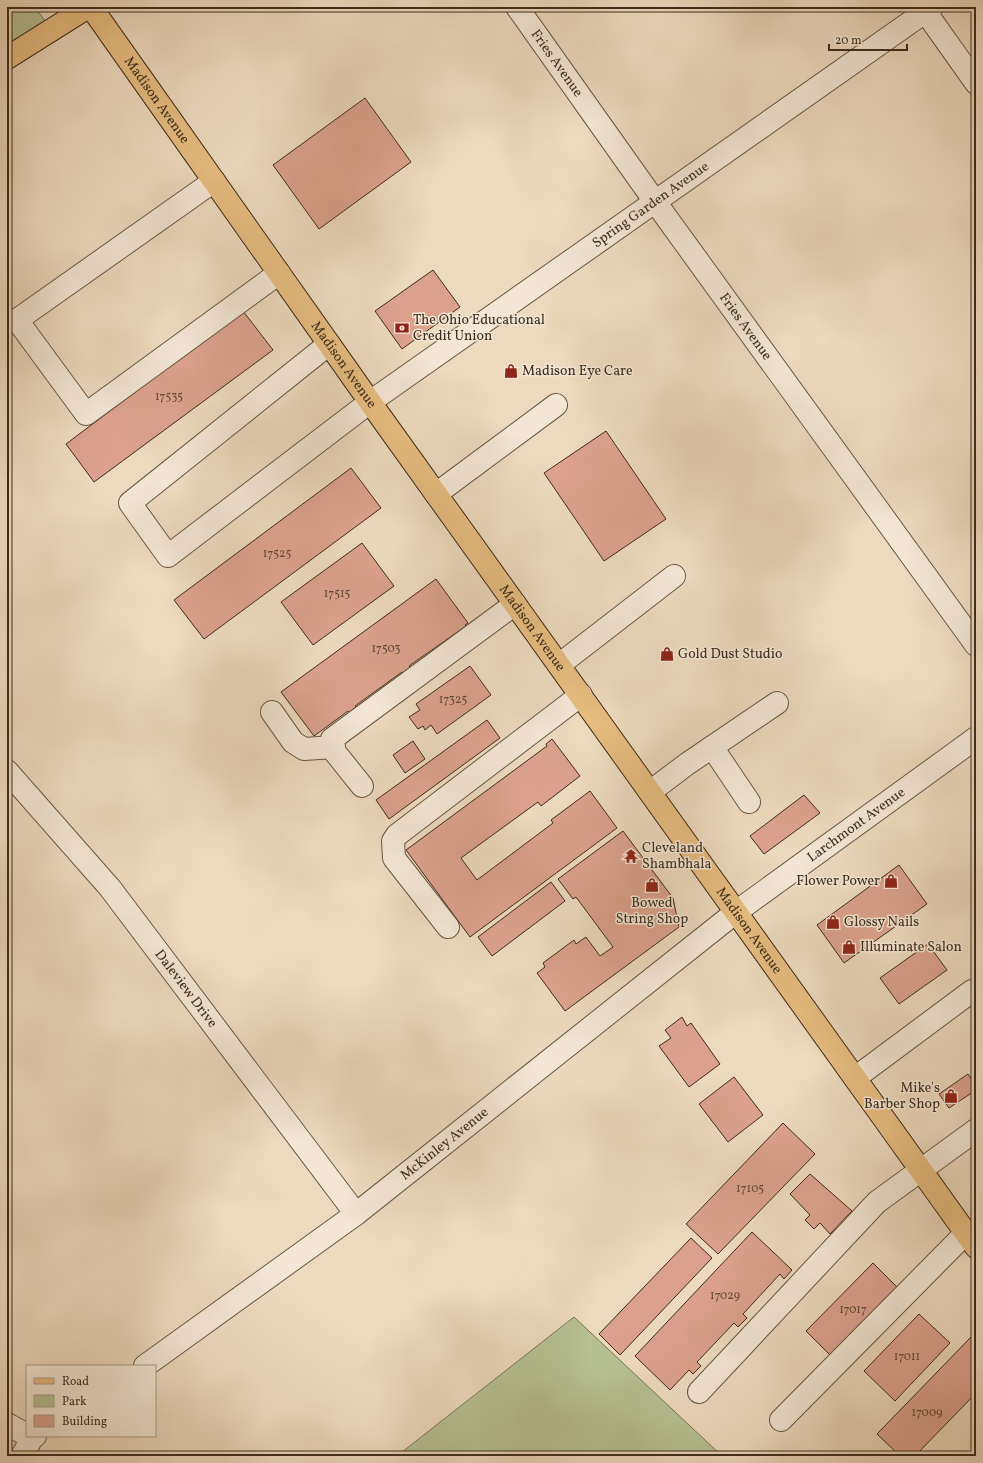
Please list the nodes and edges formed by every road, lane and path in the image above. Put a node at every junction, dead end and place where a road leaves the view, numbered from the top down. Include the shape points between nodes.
1 (90, 7) edge
2 (517, 7) edge
3 (926, 9) edge
4 (7, 58) edge
5 (976, 83) edge
6 (214, 181) junction
7 (656, 203) junction
8 (279, 274) junction
9 (329, 344) junction
10 (370, 402) junction
11 (556, 405) dead end
12 (436, 494) junction
13 (674, 576) dead end
14 (515, 604) junction
15 (976, 645) edge
16 (558, 665) junction
17 (580, 696) junction
18 (777, 703) dead end
19 (272, 712) dead end
20 (976, 738) edge
21 (334, 747) junction
22 (712, 747) junction
23 (7, 771) edge
24 (362, 786) dead end
25 (650, 792) junction
26 (749, 802) dead end
27 (736, 912) junction
28 (448, 927) dead end
29 (976, 990) edge
30 (855, 1078) junction
31 (976, 1130) edge
32 (921, 1170) junction
33 (356, 1214) junction
34 (971, 1240) edge
35 (146, 1365) edge
36 (699, 1392) dead end
37 (781, 1420) dead end
38 (7, 1424) edge
39 (29, 1440) edge

1 - 4 main road
1 - 6 main road, Madison Avenue
2 - 7 street, Fries Avenue
3 - 5 street
3 - 7 street, Spring Garden Avenue
6 - 8 main road, Madison Avenue
6 - 8 street via 17,320 86,414
7 - 10 street, Spring Garden Avenue
7 - 15 street, Fries Avenue
8 - 9 main road, Madison Avenue
9 - 10 main road, Madison Avenue
9 - 10 street, Spring Garden Avenue via 130,503 168,556
10 - 12 main road, Madison Avenue
11 - 12 street
12 - 14 main road, Madison Avenue
13 - 16 street
14 - 16 main road, Madison Avenue
14 - 21 street via 332,739
16 - 17 main road, Madison Avenue
17 - 25 main road, Madison Avenue
17 - 28 street via 403,830 393,841 394,858
18 - 22 street
19 - 21 street via 293,742 304,749
20 - 27 street, Larchmont Avenue
21 - 24 street via 334,751
22 - 25 street
22 - 26 street
23 - 33 street, Daleview Drive via 110,888
25 - 27 main road, Madison Avenue
27 - 30 main road, Madison Avenue
27 - 33 street, McKinley Avenue
29 - 30 street
30 - 32 main road, Madison Avenue
31 - 32 street
32 - 34 main road, Madison Avenue
32 - 36 street via 877,1202
33 - 35 street, McKinley Avenue
34 - 37 street
38 - 39 street

